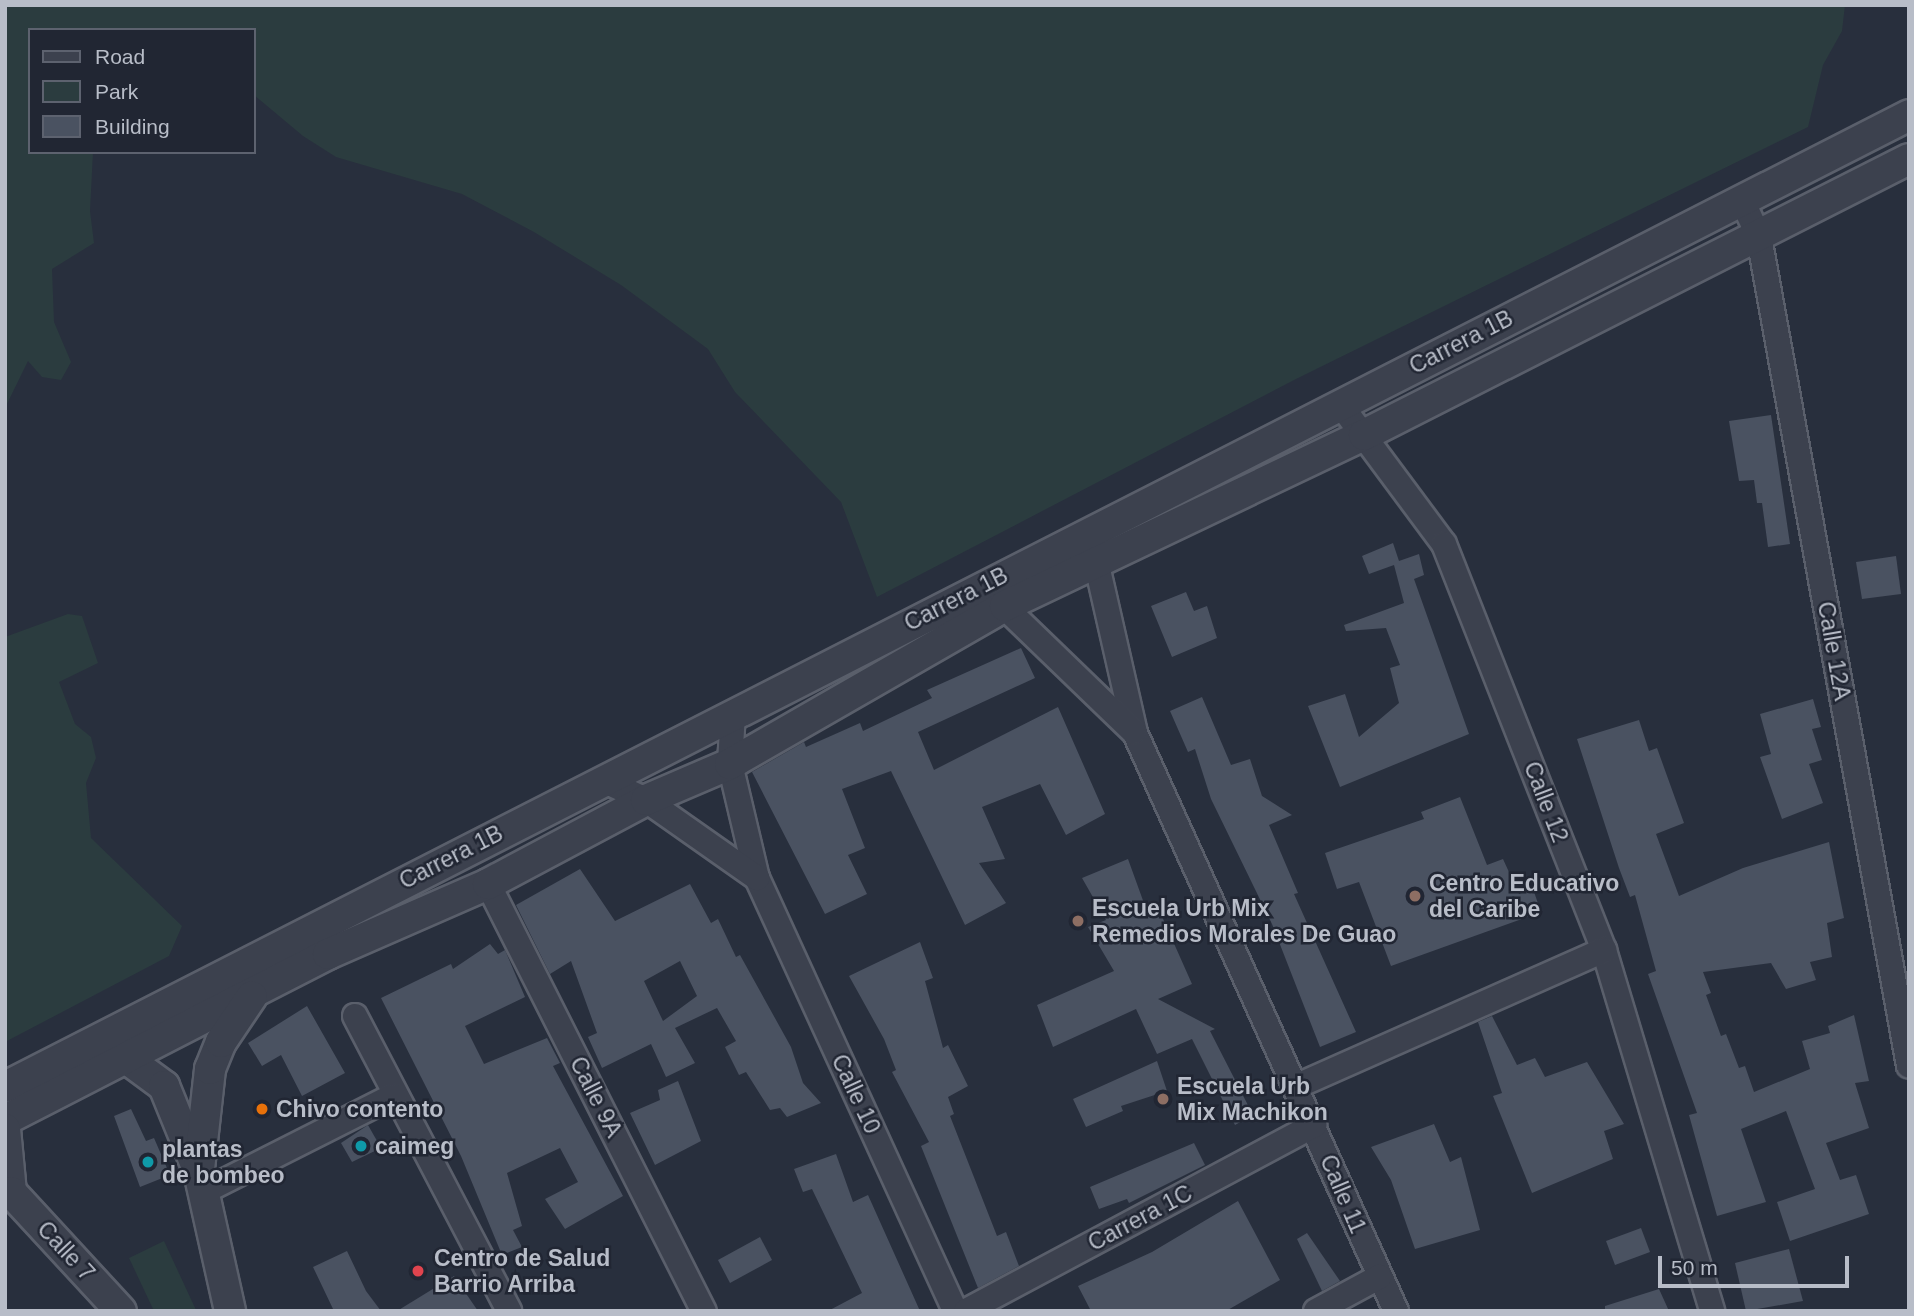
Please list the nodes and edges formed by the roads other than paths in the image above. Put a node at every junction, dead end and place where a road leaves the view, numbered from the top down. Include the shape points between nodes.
1 (1909, 115) edge
2 (1909, 159) edge
3 (1742, 200) junction
4 (1759, 237) junction
5 (1340, 404) junction
6 (1364, 435) junction
7 (1089, 548) junction
8 (980, 586) junction
9 (1005, 606) junction
10 (733, 713) junction
11 (1135, 733) junction
12 (730, 764) junction
13 (603, 780) junction
14 (646, 800) junction
15 (757, 878) junction
16 (488, 884) junction
17 (1604, 950) junction
18 (257, 990) junction
19 (355, 1016) dead end
20 (99, 1039) junction
21 (125, 1058) junction
22 (1909, 1066) edge
23 (8, 1085) edge
24 (1297, 1086) junction
25 (393, 1096) junction
26 (5, 1117) edge
27 (1314, 1125) junction
28 (5, 1129) edge
29 (201, 1182) junction
30 (8, 1192) edge
31 (1379, 1277) junction
32 (121, 1311) edge
33 (230, 1311) edge
34 (509, 1311) edge
35 (704, 1311) edge
36 (955, 1311) edge
37 (966, 1311) edge
38 (1316, 1311) edge
39 (1396, 1311) edge
40 (1712, 1311) edge

1 - 3 street, Carrera 1B
2 - 4 street, Carrera 1B
3 - 4 street, Calle 12A
3 - 5 street, Carrera 1B
4 - 6 street, Carrera 1B
4 - 22 street, Calle 12A
5 - 6 street, Calle 12
5 - 7 street, Carrera 1B
6 - 7 street, Carrera 1B
6 - 17 street, Calle 12 via 1444,544
7 - 8 street, Carrera 1B
7 - 9 street, Carrera 1B
7 - 11 street
8 - 9 street
8 - 10 street, Carrera 1B
9 - 11 street
9 - 12 street, Carrera 1B
10 - 12 street, Calle 10
10 - 13 street, Carrera 1B
11 - 24 street, Calle 11
12 - 14 street, Carrera 1B
12 - 15 street, Calle 10
13 - 14 street
13 - 20 street, Carrera 1B
14 - 15 street
14 - 16 street, Carrera 1B
15 - 36 street, Calle 10
16 - 18 street, Carrera 1B
16 - 35 street, Calle 9A
17 - 24 street
17 - 40 street, Calle 12
18 - 21 street, Carrera 1B
18 - 29 street via 221,1042 210,1069
19 - 25 street
20 - 21 street
20 - 23 street, Carrera 1B
21 - 26 street, Carrera 1B
21 - 29 street via 164,1086
23 - 26 street
24 - 27 street, Calle 11
25 - 29 street
25 - 34 street
27 - 31 street, Calle 11
27 - 37 street, Carrera 1C
28 - 30 street
29 - 33 street
30 - 32 street, Calle 7
31 - 38 street
31 - 39 street, Calle 11

